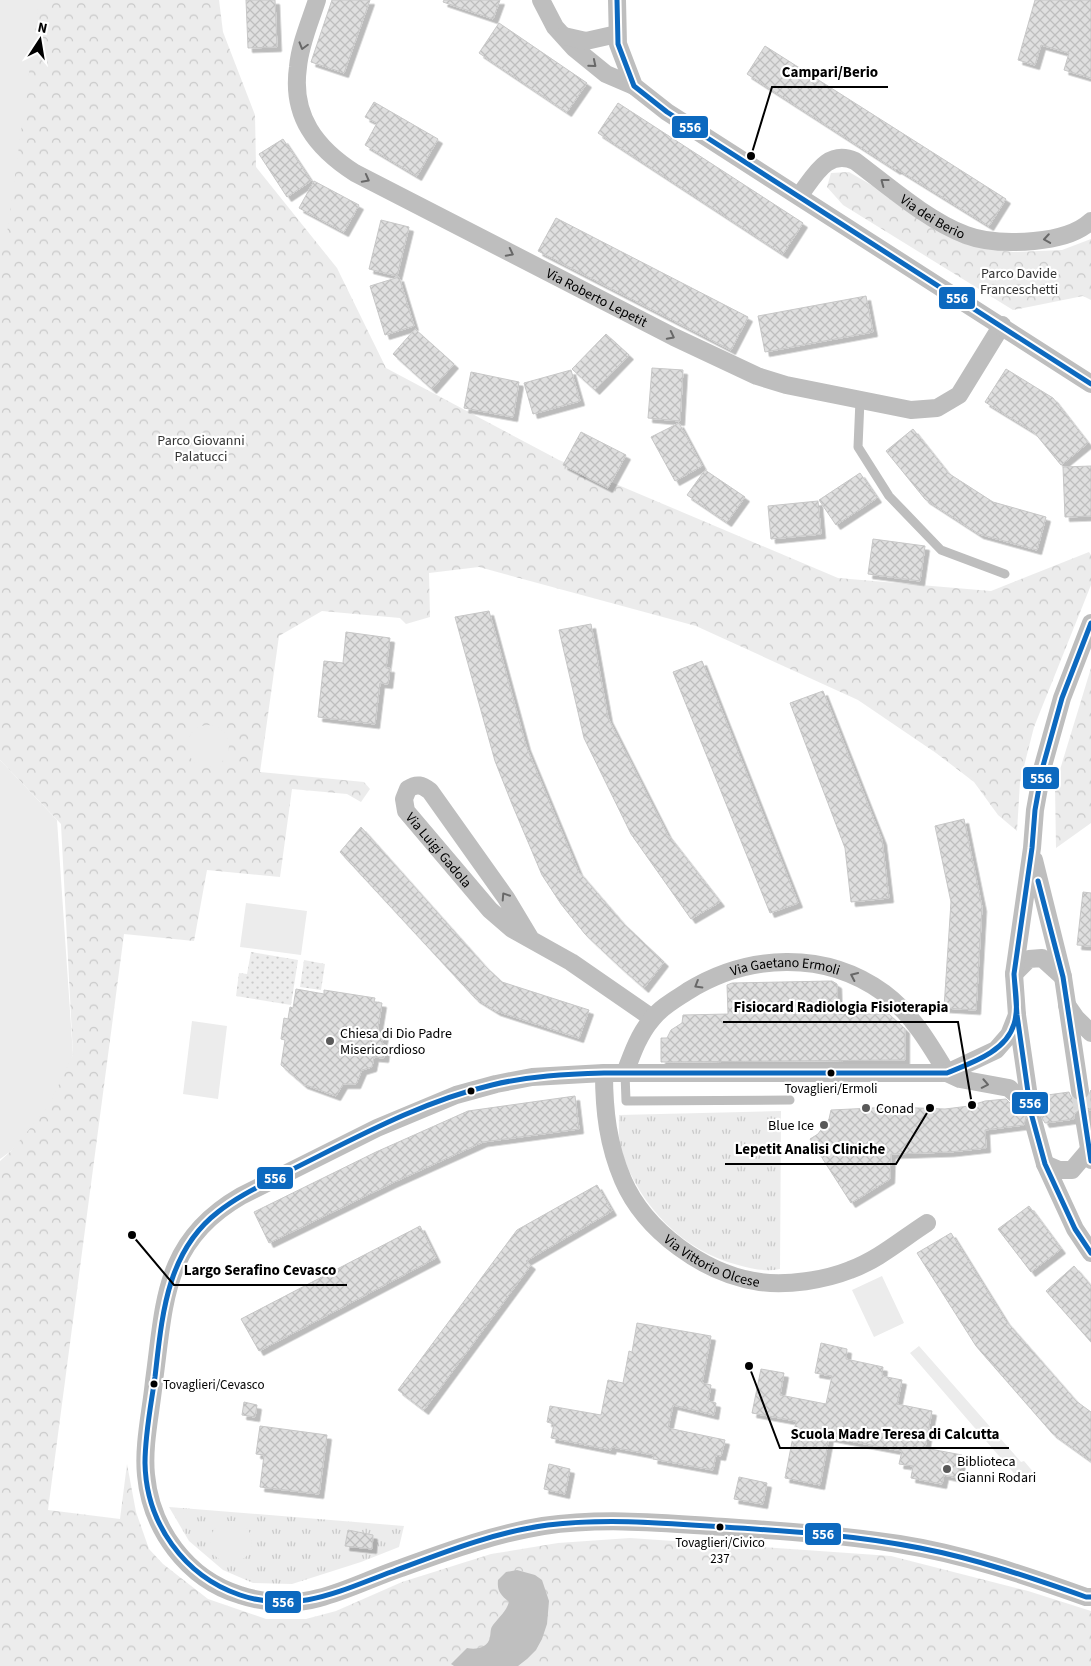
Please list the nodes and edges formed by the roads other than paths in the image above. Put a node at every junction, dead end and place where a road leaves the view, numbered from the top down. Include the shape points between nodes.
1 (317, 0) edge
2 (540, 0) edge
3 (617, 0) edge
4 (617, 34) junction
5 (564, 36) junction
6 (634, 86) junction
7 (799, 196) junction
8 (1091, 221) edge
9 (1002, 326) junction
10 (1091, 384) edge
11 (860, 400) junction
12 (1005, 574) dead end
13 (1091, 623) edge
14 (1032, 848) junction
15 (530, 938) junction
16 (1014, 974) junction
17 (1063, 977) junction
18 (1066, 1003) junction
19 (1017, 1015) junction
20 (652, 1018) junction
21 (1091, 1033) edge
22 (604, 1073) junction
23 (625, 1073) junction
24 (947, 1073) junction
25 (1086, 1089) tunnel mouth
26 (790, 1100) dead end
27 (1084, 1118) tunnel mouth
28 (1034, 1124) tunnel mouth
29 (1090, 1156) edge
30 (1045, 1164) junction
31 (927, 1223) dead end
32 (1091, 1253) edge
33 (1091, 1597) edge

1 -> 11 street, Via Roberto Lepetit via 298,65 298,99 317,142 340,164 756,376
2 - 5 street
3 - 4 street
4 - 5 street via 586,41
4 - 6 street
5 -> 6 street via 606,74
6 - 7 street via 667,112
8 -> 7 street, Via dei Berio via 1082,229 1050,240 1009,242 966,236 945,226 855,160 841,156 828,160
7 - 9 street
9 - 10 street
9 - 11 street, Via Roberto Lepetit via 959,395 937,408 911,410
11 - 12 lane via 858,448 889,496 941,550
13 - 14 street via 1062,698 1043,766
14 - 16 street
14 - 17 street
15 -> 15 street, Via Luigi Gadola via 506,898 430,791 418,785 408,789 404,799 406,811 448,863 490,910 512,929
15 - 20 street, Via Luigi Gadola
16 - 17 street via 1029,959 1042,958
16 - 19 street
17 - 18 street
18 - 21 street
18 - 25 street
19 - 24 street via 1009,1035 996,1050
24 -> 19 street via 960,1079 1009,1088 1025,1097
20 - 23 street, Via Gaetano Ermoli
24 -> 20 street, Via Gaetano Ermoli via 914,1022 891,998 854,976 818,965 778,961 719,974 694,987
22 - 23 street
22 - 31 street, Via Vittorio Olcese via 605,1110 611,1146 632,1198 644,1216 669,1240 714,1267 760,1282 820,1278 860,1266
22 - 33 street via 516,1080 437,1102 241,1196 196,1231 179,1256 168,1290 145,1473 152,1506 169,1540 184,1560 202,1577 224,1590 256,1599 289,1602 318,1599 446,1551 502,1534 587,1521 643,1521 820,1533 901,1544 973,1560
23 - 24 street
23 - 26 lane via 626,1101
27 - 29 street
28 - 30 street
29 - 30 street via 1072,1170 1059,1170
30 - 32 street via 1075,1229

